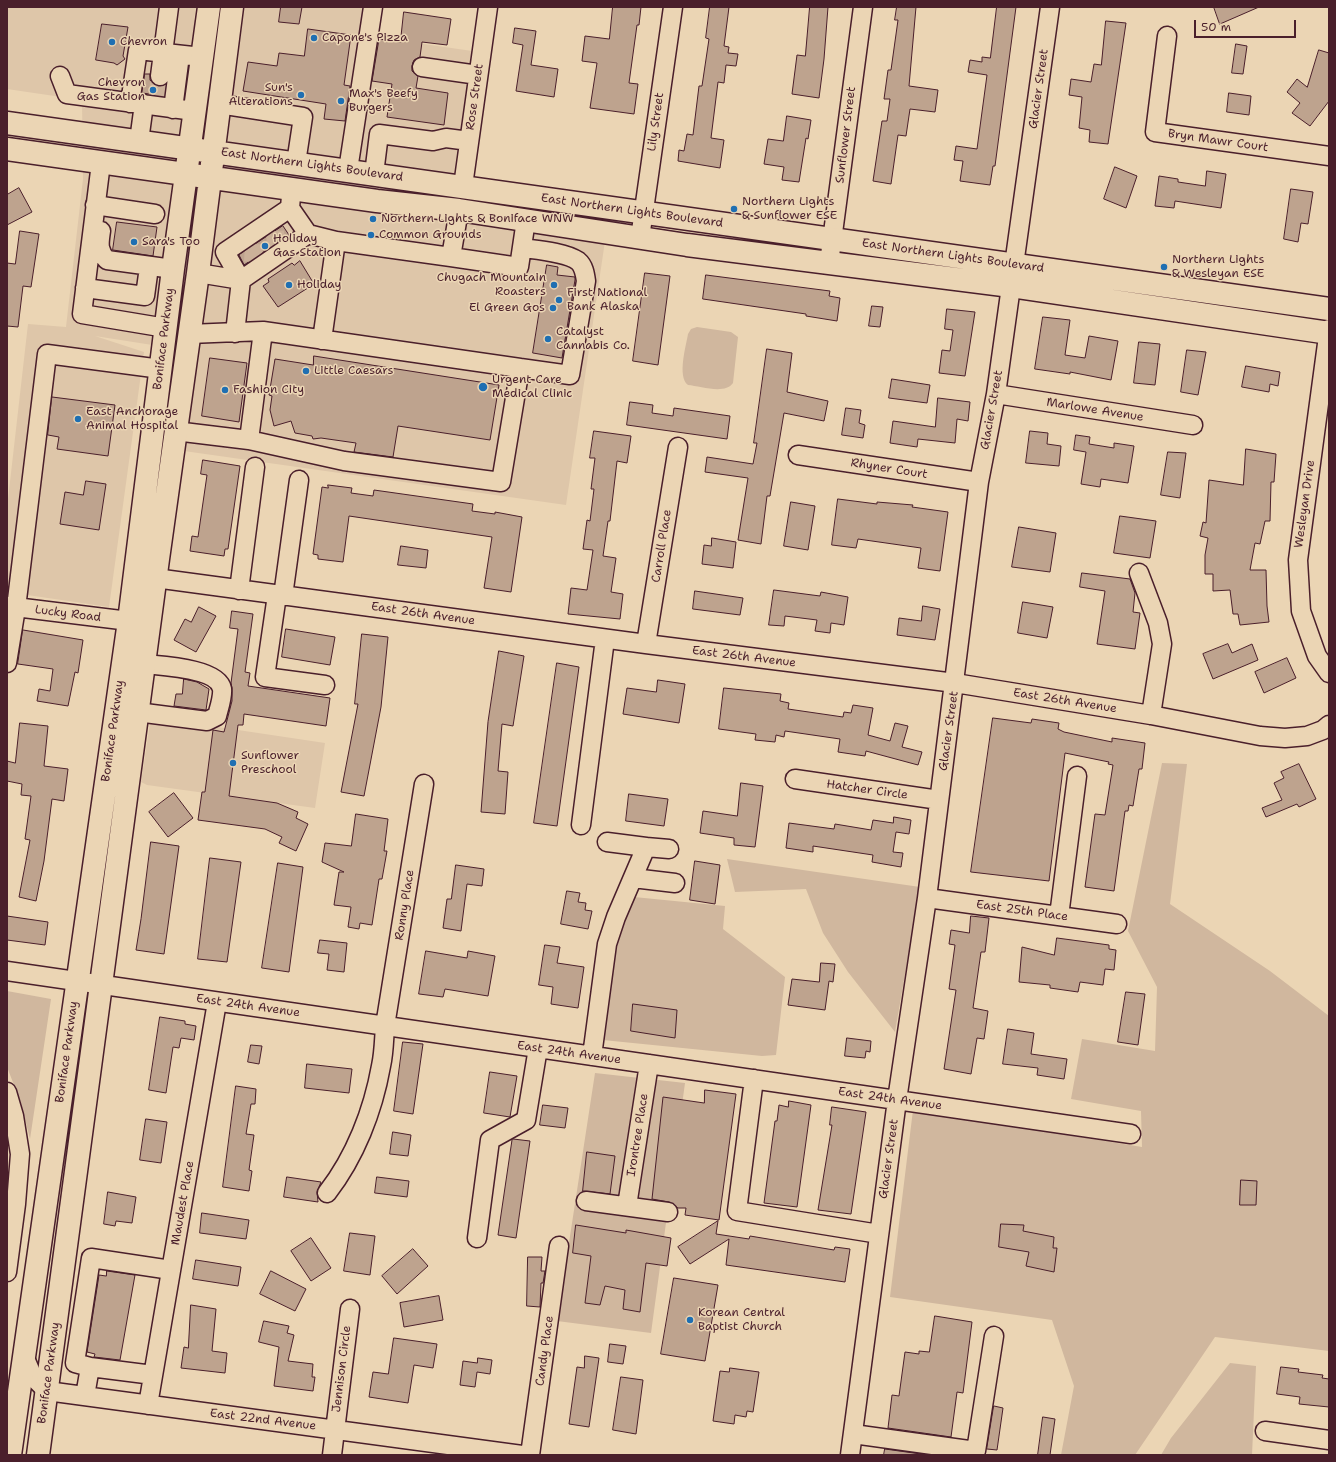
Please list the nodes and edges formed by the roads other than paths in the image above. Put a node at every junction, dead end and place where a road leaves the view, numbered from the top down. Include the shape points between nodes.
1 (169, 7) edge
2 (209, 7) edge
3 (232, 7) edge
4 (373, 7) edge
5 (488, 7) edge
6 (673, 7) edge
7 (863, 7) edge
8 (1050, 7) edge
9 (1167, 36) dead end
10 (171, 54) junction
11 (202, 57) junction
12 (422, 67) dead end
13 (478, 75) junction
14 (60, 76) dead end
15 (160, 76) tunnel mouth
16 (147, 103) junction
17 (219, 104) junction
18 (184, 110) junction
19 (7, 123) edge
20 (139, 141) junction
21 (469, 141) junction
22 (189, 148) junction
23 (7, 149) edge
24 (213, 151) junction
25 (1329, 156) edge
26 (101, 163) junction
27 (296, 163) junction
28 (348, 170) junction
29 (374, 174) junction
30 (185, 175) junction
31 (210, 178) junction
32 (463, 186) junction
33 (517, 194) junction
34 (95, 205) junction
35 (459, 210) junction
36 (644, 212) junction
37 (155, 214) dead end
38 (526, 220) junction
39 (281, 225) junction
40 (308, 234) junction
41 (640, 238) junction
42 (832, 239) junction
43 (336, 241) junction
44 (522, 248) junction
45 (451, 257) junction
46 (829, 263) junction
47 (149, 267) junction
48 (173, 269) junction
49 (249, 271) junction
50 (198, 273) junction
51 (1013, 276) junction
52 (85, 288) junction
53 (1329, 309) edge
54 (166, 328) junction
55 (1329, 330) edge
56 (263, 331) junction
57 (234, 333) junction
58 (1329, 333) edge
59 (189, 334) junction
60 (322, 340) junction
61 (520, 368) junction
62 (161, 369) junction
63 (996, 394) junction
64 (1193, 425) dead end
65 (175, 431) junction
66 (249, 440) junction
67 (678, 447) dead end
68 (798, 455) dead end
69 (255, 468) dead end
70 (299, 480) dead end
71 (979, 482) junction
72 (1139, 572) dead end
73 (155, 578) junction
74 (239, 590) junction
75 (280, 595) junction
76 (11, 607) edge
77 (129, 621) junction
78 (605, 639) junction
79 (646, 644) junction
80 (7, 663) edge
81 (144, 664) junction
82 (1329, 673) edge
83 (955, 683) junction
84 (326, 685) dead end
85 (137, 712) junction
86 (1151, 715) junction
87 (1329, 725) edge
88 (1077, 776) dead end
89 (795, 779) dead end
90 (424, 784) dead end
91 (939, 800) junction
92 (581, 825) dead end
93 (607, 842) dead end
94 (646, 847) junction
95 (669, 848) dead end
96 (633, 878) junction
97 (675, 884) dead end
98 (927, 898) junction
99 (1059, 916) junction
100 (1117, 924) dead end
101 (7, 971) edge
102 (77, 981) junction
103 (101, 985) junction
104 (217, 1002) junction
105 (386, 1026) junction
106 (538, 1048) junction
107 (592, 1056) junction
108 (648, 1064) junction
109 (754, 1079) junction
110 (7, 1092) edge
111 (897, 1100) junction
112 (1131, 1134) dead end
113 (12, 1192) edge
114 (327, 1193) dead end
115 (586, 1201) dead end
116 (627, 1206) junction
117 (668, 1212) dead end
118 (879, 1234) junction
119 (477, 1238) dead end
120 (559, 1246) dead end
121 (171, 1270) junction
122 (7, 1272) edge
123 (350, 1309) dead end
124 (994, 1336) dead end
125 (24, 1356) junction
126 (90, 1367) junction
127 (153, 1375) junction
128 (47, 1391) junction
129 (85, 1396) junction
130 (148, 1405) junction
131 (335, 1430) junction
132 (1265, 1431) dead end
133 (853, 1434) junction
134 (1329, 1440) edge
135 (976, 1453) edge
136 (10, 1455) edge
137 (38, 1455) edge
138 (332, 1455) edge
139 (522, 1455) edge
140 (530, 1455) edge
141 (850, 1455) edge

1 - 10 street
2 - 11 main road, Boniface Parkway
3 - 17 main road, Boniface Parkway
4 - 28 street
5 - 13 street, Rose Street
6 - 36 street, Lily Street
7 - 42 street, Sunflower Street
8 - 51 street, Glacier Street
9 - 25 street, Bryn Mawr Court via 1154,132
10 - 11 street
10 - 15 street
10 - 16 street via 138,50
10 - 18 street
11 - 18 main road, Boniface Parkway
12 - 13 street
13 - 21 street, Rose Street
14 - 16 street via 67,94
16 - 18 street
16 - 20 street
17 - 24 main road, Boniface Parkway
17 - 27 street via 303,117
18 - 22 main road, Boniface Parkway
19 - 20 main road, East Northern Lights Boulevard
20 - 22 main road, East Northern Lights Boulevard
21 - 29 street via 446,138 433,141 379,134
21 - 32 street, Rose Street
22 - 24 main road, East Northern Lights Boulevard
22 - 30 main road, Boniface Parkway
23 - 26 main road, East Northern Lights Boulevard
24 - 27 main road, East Northern Lights Boulevard
24 - 31 main road, Boniface Parkway
26 - 30 main road, East Northern Lights Boulevard
26 - 34 street
27 - 28 main road, East Northern Lights Boulevard
28 - 29 main road, East Northern Lights Boulevard
29 - 32 main road, East Northern Lights Boulevard
30 - 31 main road, East Northern Lights Boulevard
30 - 48 main road, Boniface Parkway
31 - 39 main road, East Northern Lights Boulevard
31 - 50 main road, Boniface Parkway
32 - 33 main road, East Northern Lights Boulevard
33 - 35 main road via 500,200 468,204
33 - 36 main road, East Northern Lights Boulevard
34 - 37 street
34 - 47 street via 102,218 99,246 101,254 107,260
34 - 52 street
35 - 38 main road, East Northern Lights Boulevard
35 - 39 main road, East Northern Lights Boulevard via 377,201
35 - 45 street
36 - 41 street, Lily Street
36 - 42 main road, East Northern Lights Boulevard
38 - 41 main road, East Northern Lights Boulevard
38 - 44 street
39 - 40 street
39 - 40 street
39 - 49 street
39 - 49 street via 225,252
40 - 43 street
41 - 46 main road, East Northern Lights Boulevard
42 - 46 street, Sunflower Street
42 - 51 main road, East Northern Lights Boulevard
43 - 45 street
43 - 60 street
44 - 45 street via 520,267
44 - 61 street via 568,256 578,261 584,269 586,281 570,375
46 - 51 main road, East Northern Lights Boulevard
47 - 48 street
47 - 52 street via 145,296
48 - 54 main road, Boniface Parkway
49 - 50 street
49 - 57 street
50 - 59 main road, Boniface Parkway
51 - 53 main road, East Northern Lights Boulevard
51 - 58 main road, East Northern Lights Boulevard
51 - 63 street, Glacier Street
52 - 54 street via 82,314
54 - 62 main road, Boniface Parkway
55 - 58 street, Wesleyan Drive
56 - 57 street
56 - 60 street
56 - 66 street
57 - 59 street
58 - 82 street, Wesleyan Drive via 1298,560 1301,610 1317,656
59 - 65 main road, Boniface Parkway
60 - 61 street
61 - 66 street via 501,482 344,460
62 - 76 street via 47,354
62 - 77 main road, Boniface Parkway
63 - 64 street, Marlowe Avenue
63 - 71 street, Glacier Street
65 - 66 street
65 - 73 main road, Boniface Parkway
67 - 79 street, Carroll Place
68 - 71 street, Rhyner Court
69 - 74 street
70 - 75 street
71 - 83 street, Glacier Street
72 - 86 street via 1158,623 1162,644
73 - 74 street, East 26th Avenue
73 - 81 main road, Boniface Parkway
74 - 75 street, East 26th Avenue
75 - 78 street, East 26th Avenue
75 - 84 street via 264,677
76 - 77 street, Lucky Road
76 - 80 street
77 - 102 main road, Boniface Parkway
78 - 79 street, East 26th Avenue
78 - 92 street
79 - 83 street, East 26th Avenue
81 - 85 main road, Boniface Parkway
81 - 85 street via 205,673 218,680 222,689 217,716 207,721
83 - 86 street, East 26th Avenue
83 - 91 street, Glacier Street
85 - 103 main road, Boniface Parkway
86 - 87 street, East 26th Avenue via 1260,736 1285,738 1307,736
88 - 99 street
89 - 91 street, Hatcher Circle
90 - 105 street, Ronny Place
91 - 98 street, Glacier Street
93 - 94 street
94 - 95 street
94 - 96 street
96 - 97 street
96 - 107 street via 607,944
98 - 99 street, East 25th Place
98 - 111 street, Glacier Street
99 - 100 street, East 25th Place
101 - 102 street, East 24th Avenue
102 - 103 street, East 24th Avenue
102 - 125 main road, Boniface Parkway
103 - 104 street, East 24th Avenue
103 - 128 main road, Boniface Parkway
104 - 105 street, East 24th Avenue
104 - 121 street, Maudest Place
105 - 106 street, East 24th Avenue
105 - 114 street, Ronny Place via 381,1066 364,1128 340,1176
106 - 107 street, East 24th Avenue
106 - 119 street via 526,1120 490,1140
107 - 108 street, East 24th Avenue
108 - 109 street, East 24th Avenue
108 - 116 street, Irontree Place
109 - 111 street, East 24th Avenue
109 - 118 street via 737,1211
110 - 113 street via 20,1154
111 - 112 street, East 24th Avenue
111 - 118 street, Glacier Street
113 - 122 street
115 - 116 street
116 - 117 street
118 - 133 street, Glacier Street
120 - 140 street, Candy Place
121 - 126 street via 91,1258 76,1363
121 - 127 street, Maudest Place
123 - 131 street, Jennison Circle
124 - 135 street
125 - 128 street via 33,1377
125 - 136 main road, Boniface Parkway
126 - 127 street
126 - 129 street
127 - 130 street, Maudest Place
128 - 129 street, East 22nd Avenue
128 - 137 main road, Boniface Parkway
129 - 130 street, East 22nd Avenue
130 - 131 street, East 22nd Avenue
131 - 138 street, Jennison Circle
131 - 139 street, East 22nd Avenue
132 - 134 street
133 - 135 street
133 - 141 street, Glacier Street

